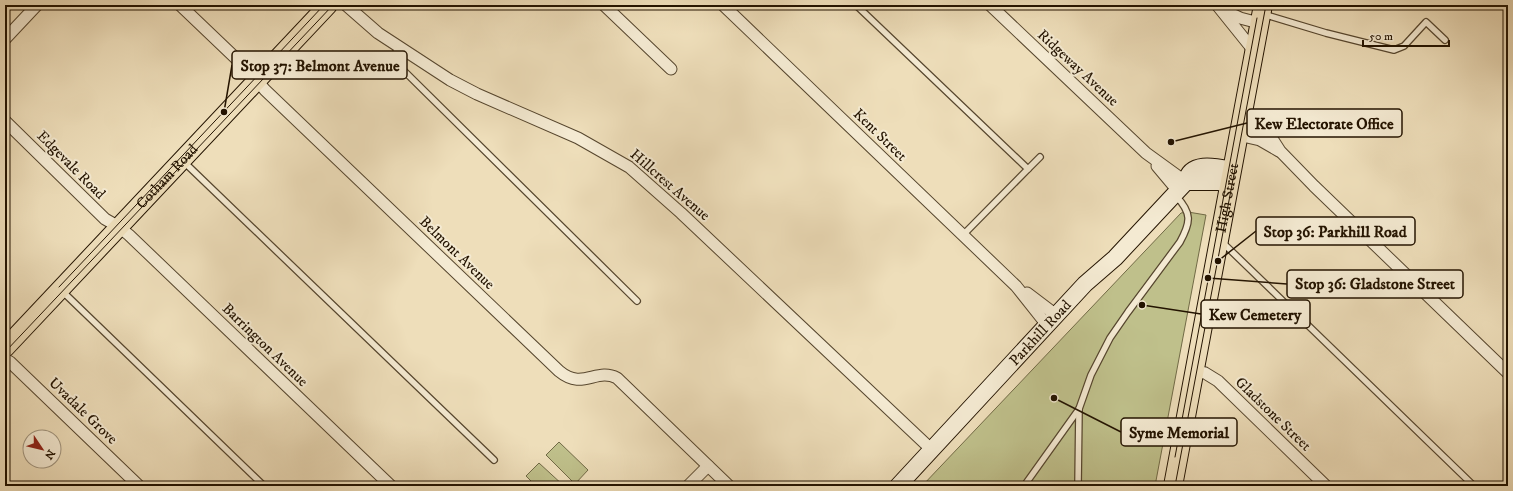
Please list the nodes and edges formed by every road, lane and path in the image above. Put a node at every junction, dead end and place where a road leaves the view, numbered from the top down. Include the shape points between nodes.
1 (37, 5) edge
2 (180, 5) edge
3 (328, 5) edge
4 (346, 5) edge
5 (604, 5) edge
6 (723, 5) edge
7 (856, 5) edge
8 (990, 5) edge
9 (1219, 7) edge
10 (1261, 14) edge
11 (5, 39) edge
12 (1445, 40) dead end
13 (399, 48) junction
14 (1254, 51) junction
15 (671, 69) dead end
16 (258, 81) junction
17 (5, 121) edge
18 (1240, 127) junction
19 (1280, 151) junction
20 (1040, 157) dead end
21 (182, 160) junction
22 (1028, 169) junction
23 (1230, 177) junction
24 (1179, 189) junction
25 (119, 227) junction
26 (963, 235) junction
27 (1219, 238) junction
28 (60, 290) junction
29 (637, 301) dead end
30 (1052, 320) junction
31 (5, 348) edge
32 (5, 359) edge
33 (1194, 371) junction
34 (1508, 373) edge
35 (1078, 409) junction
36 (932, 450) junction
37 (494, 460) dead end
38 (708, 466) junction
39 (140, 486) edge
40 (264, 486) edge
41 (391, 486) edge
42 (688, 486) edge
43 (729, 486) edge
44 (898, 486) edge
45 (1024, 486) edge
46 (1078, 486) edge
47 (1173, 486) edge
48 (1326, 486) edge
49 (1474, 486) edge

1 - 11 street
2 - 16 street, Belmont Avenue
3 - 16 main road, Cotham Road
4 - 13 street, Hillcrest Avenue
5 - 15 street
6 - 26 street, Kent Street
7 - 22 lane
8 - 24 street, Ridgeway Avenue via 1146,153
9 - 10 street via 1240,18
9 - 14 street
10 - 12 lane via 1394,50 1404,46 1426,22
10 - 14 main road, High Street
13 - 29 lane via 392,59
13 - 36 street, Hillcrest Avenue via 477,94 578,138 629,167
14 - 18 main road, High Street
16 - 21 main road, Cotham Road
16 - 38 street, Belmont Avenue via 559,371 577,380 606,374 617,378
17 - 25 street, Edgevale Road via 105,219
18 - 19 street
18 - 19 street via 1260,127 1266,131
18 - 23 main road, High Street
19 - 34 street
20 - 22 lane
21 - 25 main road, Cotham Road
21 - 37 lane
22 - 26 lane
23 - 24 street, Parkhill Road via 1207,166 1189,173
23 - 27 main road, High Street
24 - 30 street, Parkhill Road via 1115,258 1085,284
24 - 35 lane via 1188,212 1185,233 1110,338 1091,375
25 - 28 main road, Cotham Road
25 - 41 street, Barrington Avenue
26 - 30 street, Kent Street
27 - 33 main road, High Street
27 - 49 lane
28 - 31 main road, Cotham Road
28 - 40 lane
30 - 36 street, Parkhill Road
32 - 39 street, Uvadale Grove
33 - 47 main road, High Street
33 - 48 street, Gladstone Street via 1218,381
35 - 45 lane
35 - 46 lane
36 - 44 street, Parkhill Road
38 - 42 street
38 - 43 street, Belmont Avenue

